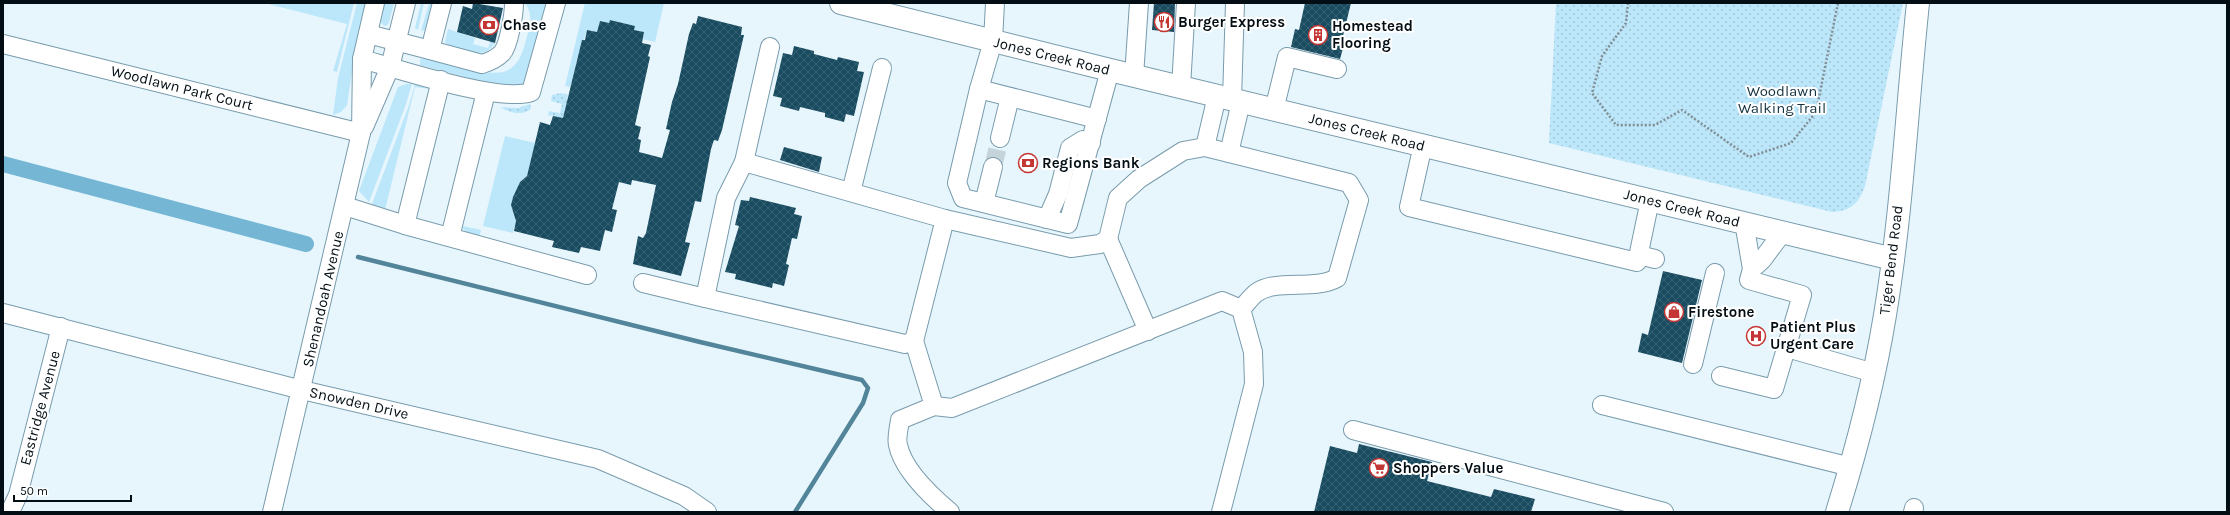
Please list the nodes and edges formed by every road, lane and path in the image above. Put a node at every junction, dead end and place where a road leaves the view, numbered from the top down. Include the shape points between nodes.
1 (375, 3) edge
2 (406, 3) edge
3 (442, 3) edge
4 (514, 3) edge
5 (556, 3) edge
6 (841, 3) edge
7 (995, 3) edge
8 (1139, 3) edge
9 (1186, 3) edge
10 (1235, 3) edge
11 (1628, 3) edge
12 (1838, 3) edge
13 (1918, 3) edge
14 (368, 34) junction
15 (397, 41) junction
16 (993, 41) junction
17 (3, 44) edge
18 (770, 47) dead end
19 (430, 50) junction
20 (362, 59) junction
21 (390, 67) junction
22 (882, 68) dead end
23 (1338, 69) dead end
24 (1110, 70) junction
25 (1134, 76) junction
26 (440, 80) junction
27 (1181, 87) junction
28 (979, 89) junction
29 (486, 92) junction
30 (1010, 97) junction
31 (1230, 99) junction
32 (1274, 110) junction
33 (1097, 119) junction
34 (361, 133) junction
35 (1000, 138) tunnel mouth
36 (1423, 145) junction
37 (1205, 147) junction
38 (1229, 153) junction
39 (744, 162) junction
40 (993, 167) tunnel mouth
41 (851, 192) junction
42 (1650, 200) junction
43 (984, 203) junction
44 (345, 206) junction
45 (945, 219) junction
46 (1744, 222) junction
47 (405, 224) junction
48 (1783, 232) junction
49 (450, 237) junction
50 (1108, 239) junction
51 (1893, 259) junction
52 (1752, 270) junction
53 (1715, 273) dead end
54 (587, 275) dead end
55 (643, 283) dead end
56 (705, 298) junction
57 (1241, 309) junction
58 (3, 313) edge
59 (61, 327) junction
60 (1148, 331) junction
61 (914, 341) junction
62 (1787, 348) junction
63 (1693, 364) dead end
64 (1874, 373) junction
65 (1721, 376) dead end
66 (302, 390) junction
67 (1602, 405) dead end
68 (934, 406) junction
69 (1354, 430) dead end
70 (1851, 467) junction
71 (10, 512) edge
72 (272, 512) edge
73 (707, 512) edge
74 (950, 512) edge
75 (1220, 512) edge
76 (1664, 512) edge
77 (1837, 512) edge

1 - 14 street, Shenandoah Avenue
2 - 15 street, Shenandoah Avenue
3 - 19 street
4 - 19 street via 506,45 503,52 490,62 482,64
5 - 29 street via 531,92 522,96
6 - 16 main road, Jones Creek Road
7 - 16 street
8 - 25 street
9 - 27 street
10 - 31 street
11 - 12 path via 1626,23 1602,56 1592,93 1616,125 1655,125 1682,110 1749,157 1791,143 1816,112
13 - 51 main road, Tiger Bend Road
14 - 15 street
14 - 20 street, Shenandoah Avenue
15 - 19 street
15 - 21 street, Shenandoah Avenue
16 - 24 main road, Jones Creek Road
16 - 28 street
17 - 34 street, Woodlawn Park Court
18 - 39 street
20 - 21 street
20 - 34 street, Shenandoah Avenue
21 - 26 street
21 - 34 street, Shenandoah Avenue
22 - 41 street
23 - 32 street via 1288,57
24 - 25 main road, Jones Creek Road
24 - 33 street
25 - 27 main road, Jones Creek Road
26 - 29 street
26 - 47 street
27 - 31 main road, Jones Creek Road
28 - 30 street
28 - 43 street via 957,183 963,198
29 - 49 street
30 - 33 street
30 - 35 street
31 - 32 main road, Jones Creek Road
31 - 37 street
31 - 38 street
32 - 36 main road, Jones Creek Road
33 - 43 street via 1091,143 1083,140 1070,148 1058,194 1047,219
34 - 44 street, Shenandoah Avenue
36 - 42 main road, Jones Creek Road
36 - 42 street via 1409,207 1637,262 1647,257
37 - 38 street
37 - 50 street via 1183,151 1139,179 1118,198
38 - 57 street via 1349,183 1359,200 1337,278 1327,283 1280,286 1256,293
39 - 41 street
39 - 56 street via 726,198
40 - 43 street
41 - 45 street
42 - 46 main road, Jones Creek Road
44 - 47 street
44 - 66 street, Shenandoah Avenue
45 - 50 street via 1071,248 1100,244
45 - 61 street
46 - 48 main road, Jones Creek Road
46 - 52 street
47 - 49 street
48 - 51 main road, Jones Creek Road
48 - 52 street
49 - 54 street
50 - 60 street
51 - 64 main road, Tiger Bend Road
52 - 62 street via 1749,280 1802,295
53 - 63 street
55 - 56 street
56 - 61 street via 905,344
57 - 60 street via 1222,301
57 - 75 street via 1253,352 1254,384
58 - 59 street, Snowden Drive
59 - 66 street, Snowden Drive
59 - 71 street, Eastridge Avenue via 18,495
60 - 68 street via 952,408
61 - 68 street
62 - 64 street
62 - 65 street via 1774,389
64 - 70 main road, Tiger Bend Road
66 - 72 street, Shenandoah Avenue
66 - 73 street, Snowden Drive via 598,459 684,496
67 - 70 street
68 - 74 street via 900,420 897,445 910,471
69 - 76 street
70 - 77 main road, Tiger Bend Road

